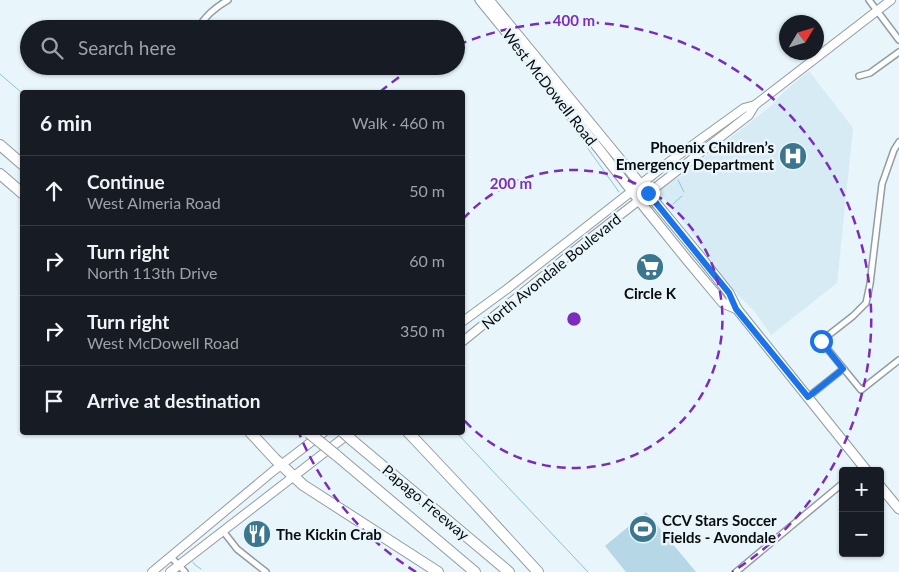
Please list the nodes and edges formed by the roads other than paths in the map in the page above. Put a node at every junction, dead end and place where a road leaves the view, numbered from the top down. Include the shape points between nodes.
1 (228, 0) edge
2 (480, 0) edge
3 (488, 0) edge
4 (869, 0) edge
5 (891, 0) edge
6 (877, 11) junction
7 (203, 20) edge
8 (899, 40) edge
9 (899, 52) edge
10 (859, 76) dead end
11 (755, 105) junction
12 (899, 142) edge
13 (0, 146) edge
14 (20, 162) edge
15 (0, 174) edge
16 (641, 184) junction
17 (631, 191) junction
18 (20, 193) edge
19 (648, 193) junction
20 (639, 201) junction
21 (520, 279) junction
22 (527, 290) junction
23 (736, 309) junction
24 (465, 320) edge
25 (465, 340) edge
26 (899, 360) edge
27 (843, 369) junction
28 (808, 397) junction
29 (253, 435) edge
30 (311, 435) edge
31 (320, 435) edge
32 (411, 435) edge
33 (352, 437) edge
34 (282, 465) junction
35 (861, 467) edge
36 (294, 477) junction
37 (839, 486) edge
38 (884, 491) edge
39 (899, 509) edge
40 (223, 531) junction
41 (171, 557) junction
42 (178, 566) junction
43 (152, 572) edge
44 (170, 572) edge
45 (185, 572) edge
46 (266, 572) edge
47 (438, 572) edge
48 (475, 572) edge
49 (509, 572) edge
50 (538, 572) edge
51 (736, 572) edge

1 - 7 street
2 - 17 main road, West McDowell Road
3 - 16 main road, West McDowell Road
4 - 6 street
5 - 6 main road, North Avondale Boulevard
6 - 8 street
6 - 11 main road, North Avondale Boulevard
9 - 10 street via 870,74
11 - 16 main road, North Avondale Boulevard via 744,108
11 - 19 main road, North Avondale Boulevard via 749,115
12 - 27 street via 882,184 866,303 821,341
13 - 14 highway
15 - 18 highway
16 - 17 main road, North Avondale Boulevard
16 - 19 main road, West McDowell Road
17 - 20 main road, West McDowell Road
17 - 21 main road, North Avondale Boulevard
19 - 20 main road, North Avondale Boulevard
19 - 23 main road, West McDowell Road via 729,293
20 - 22 main road, North Avondale Boulevard
20 - 23 main road, West McDowell Road via 723,303
21 - 22 main road
21 - 24 main road, North Avondale Boulevard
22 - 25 main road, North Avondale Boulevard
23 - 28 main road, West McDowell Road
26 - 27 street via 861,390
27 - 28 street
28 - 35 main road, West McDowell Road
29 - 34 highway
30 - 48 highway, Papago Freeway, bridge
31 - 34 main road
32 - 50 highway
33 - 36 main road
33 - 49 highway, Papago Freeway
34 - 36 highway
34 - 41 main road
36 - 40 main road
36 - 47 highway
37 - 51 street
38 - 39 main road
40 - 42 main road
40 - 46 street via 237,549
41 - 42 street
41 - 43 main road
42 - 44 main road
42 - 45 street

